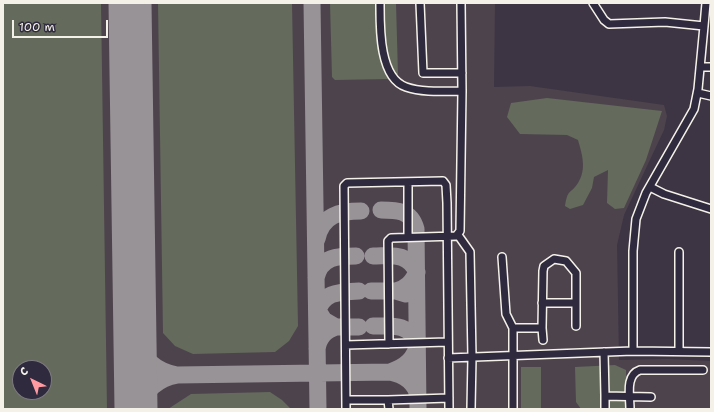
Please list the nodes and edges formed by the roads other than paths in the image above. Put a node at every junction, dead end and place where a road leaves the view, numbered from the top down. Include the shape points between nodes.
1 (380, 3) edge
2 (420, 3) edge
3 (461, 3) edge
4 (593, 3) edge
5 (706, 3) edge
6 (704, 26) junction
7 (700, 67) junction
8 (711, 67) edge
9 (462, 74) junction
10 (462, 91) junction
11 (698, 93) junction
12 (711, 96) edge
13 (408, 182) junction
14 (650, 187) junction
15 (711, 209) edge
16 (458, 235) junction
17 (447, 236) junction
18 (408, 237) junction
19 (679, 252) dead end
20 (502, 256) dead end
21 (542, 303) junction
22 (576, 303) junction
23 (576, 326) dead end
24 (513, 328) junction
25 (542, 328) junction
26 (542, 340) dead end
27 (448, 342) junction
28 (346, 344) junction
29 (389, 344) junction
30 (633, 351) junction
31 (679, 351) junction
32 (604, 352) junction
33 (711, 352) edge
34 (513, 355) junction
35 (472, 357) junction
36 (448, 358) junction
37 (702, 370) dead end
38 (604, 396) junction
39 (630, 397) junction
40 (651, 397) dead end
41 (449, 398) junction
42 (346, 400) junction
43 (388, 400) junction
44 (346, 409) edge
45 (389, 409) edge
46 (449, 409) edge
47 (471, 409) edge
48 (514, 409) edge
49 (605, 409) edge
50 (630, 409) edge

1 - 10 street via 380,33 388,71 396,81 406,87 418,89
2 - 9 street via 423,73
3 - 9 street
4 - 6 street via 609,24 673,22
5 - 6 street
6 - 7 street
7 - 8 street
7 - 11 street
9 - 10 street
10 - 16 street
11 - 12 street
11 - 14 street via 690,118
13 - 17 street via 446,183
13 - 18 street
13 - 28 street via 347,183 344,186
14 - 15 street
14 - 30 street via 640,206 634,232
16 - 17 street
16 - 35 street via 470,252
17 - 18 street
17 - 27 street
18 - 29 street via 391,238 387,243
19 - 31 street
20 - 24 street via 506,314
21 - 22 street
21 - 22 street via 544,266 554,259 561,258 570,264 576,273
21 - 25 street
22 - 23 street
24 - 25 street
24 - 34 street
25 - 26 street
27 - 29 street
27 - 36 street
28 - 29 street
28 - 42 street
30 - 31 street
30 - 32 street
31 - 33 street
32 - 34 street
32 - 38 street
34 - 35 street
34 - 48 street
35 - 36 street
35 - 47 street
36 - 41 street
37 - 39 street via 640,370 630,378
38 - 39 street
38 - 49 street
39 - 40 street
39 - 50 street
41 - 43 street
41 - 46 street
42 - 43 street
42 - 44 street
43 - 45 street

